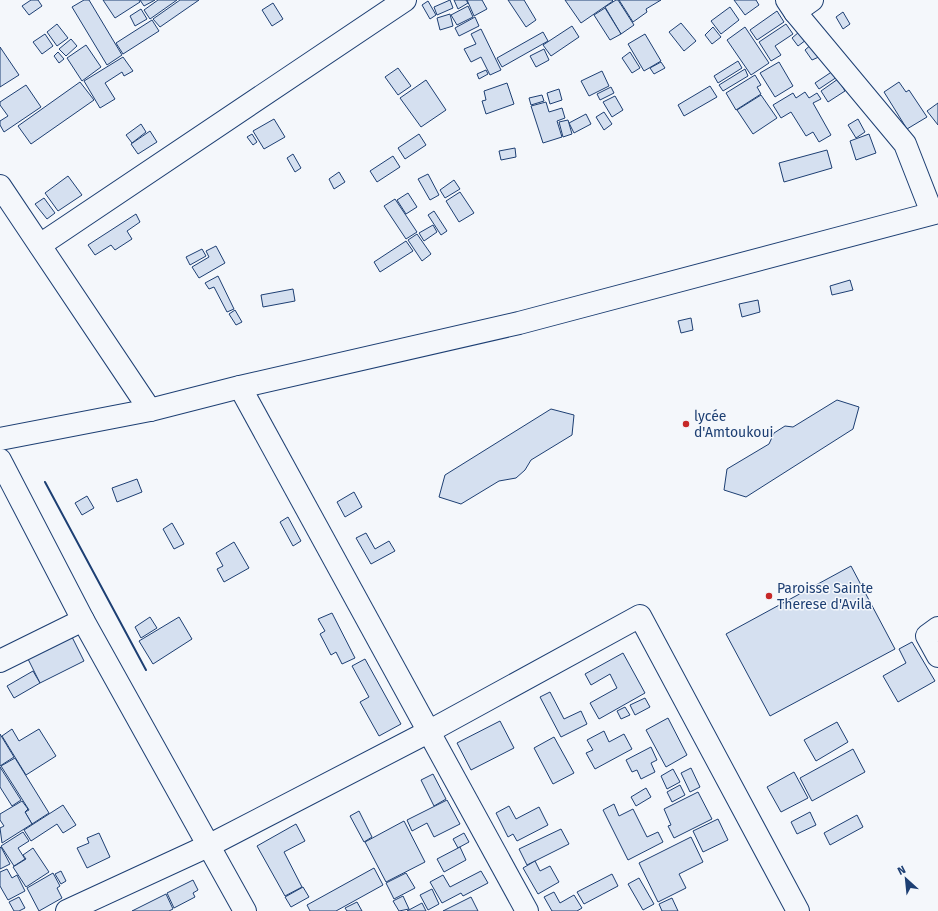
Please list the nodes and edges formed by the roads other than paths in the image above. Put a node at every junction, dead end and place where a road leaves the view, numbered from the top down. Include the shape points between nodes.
1 (404, 0) edge
2 (798, 4) edge
3 (0, 186) edge
4 (935, 213) edge
5 (40, 245) junction
6 (240, 387) junction
7 (150, 410) junction
8 (0, 439) edge
9 (0, 460) edge
10 (83, 620) junction
11 (938, 628) edge
12 (938, 656) edge
13 (0, 661) edge
14 (428, 732) junction
15 (210, 846) junction
16 (67, 911) edge
17 (245, 911) edge
18 (527, 911) edge
19 (798, 911) edge

1 - 5 street
2 - 4 street via 905,144
3 - 5 street
4 - 6 street via 519,323
5 - 7 street
6 - 7 street
6 - 14 street
7 - 8 street
9 - 10 street
10 - 13 street
10 - 15 street
11 - 12 street via 927,636
14 - 15 street
14 - 18 street
14 - 19 street via 640,616
15 - 16 street
15 - 17 street

